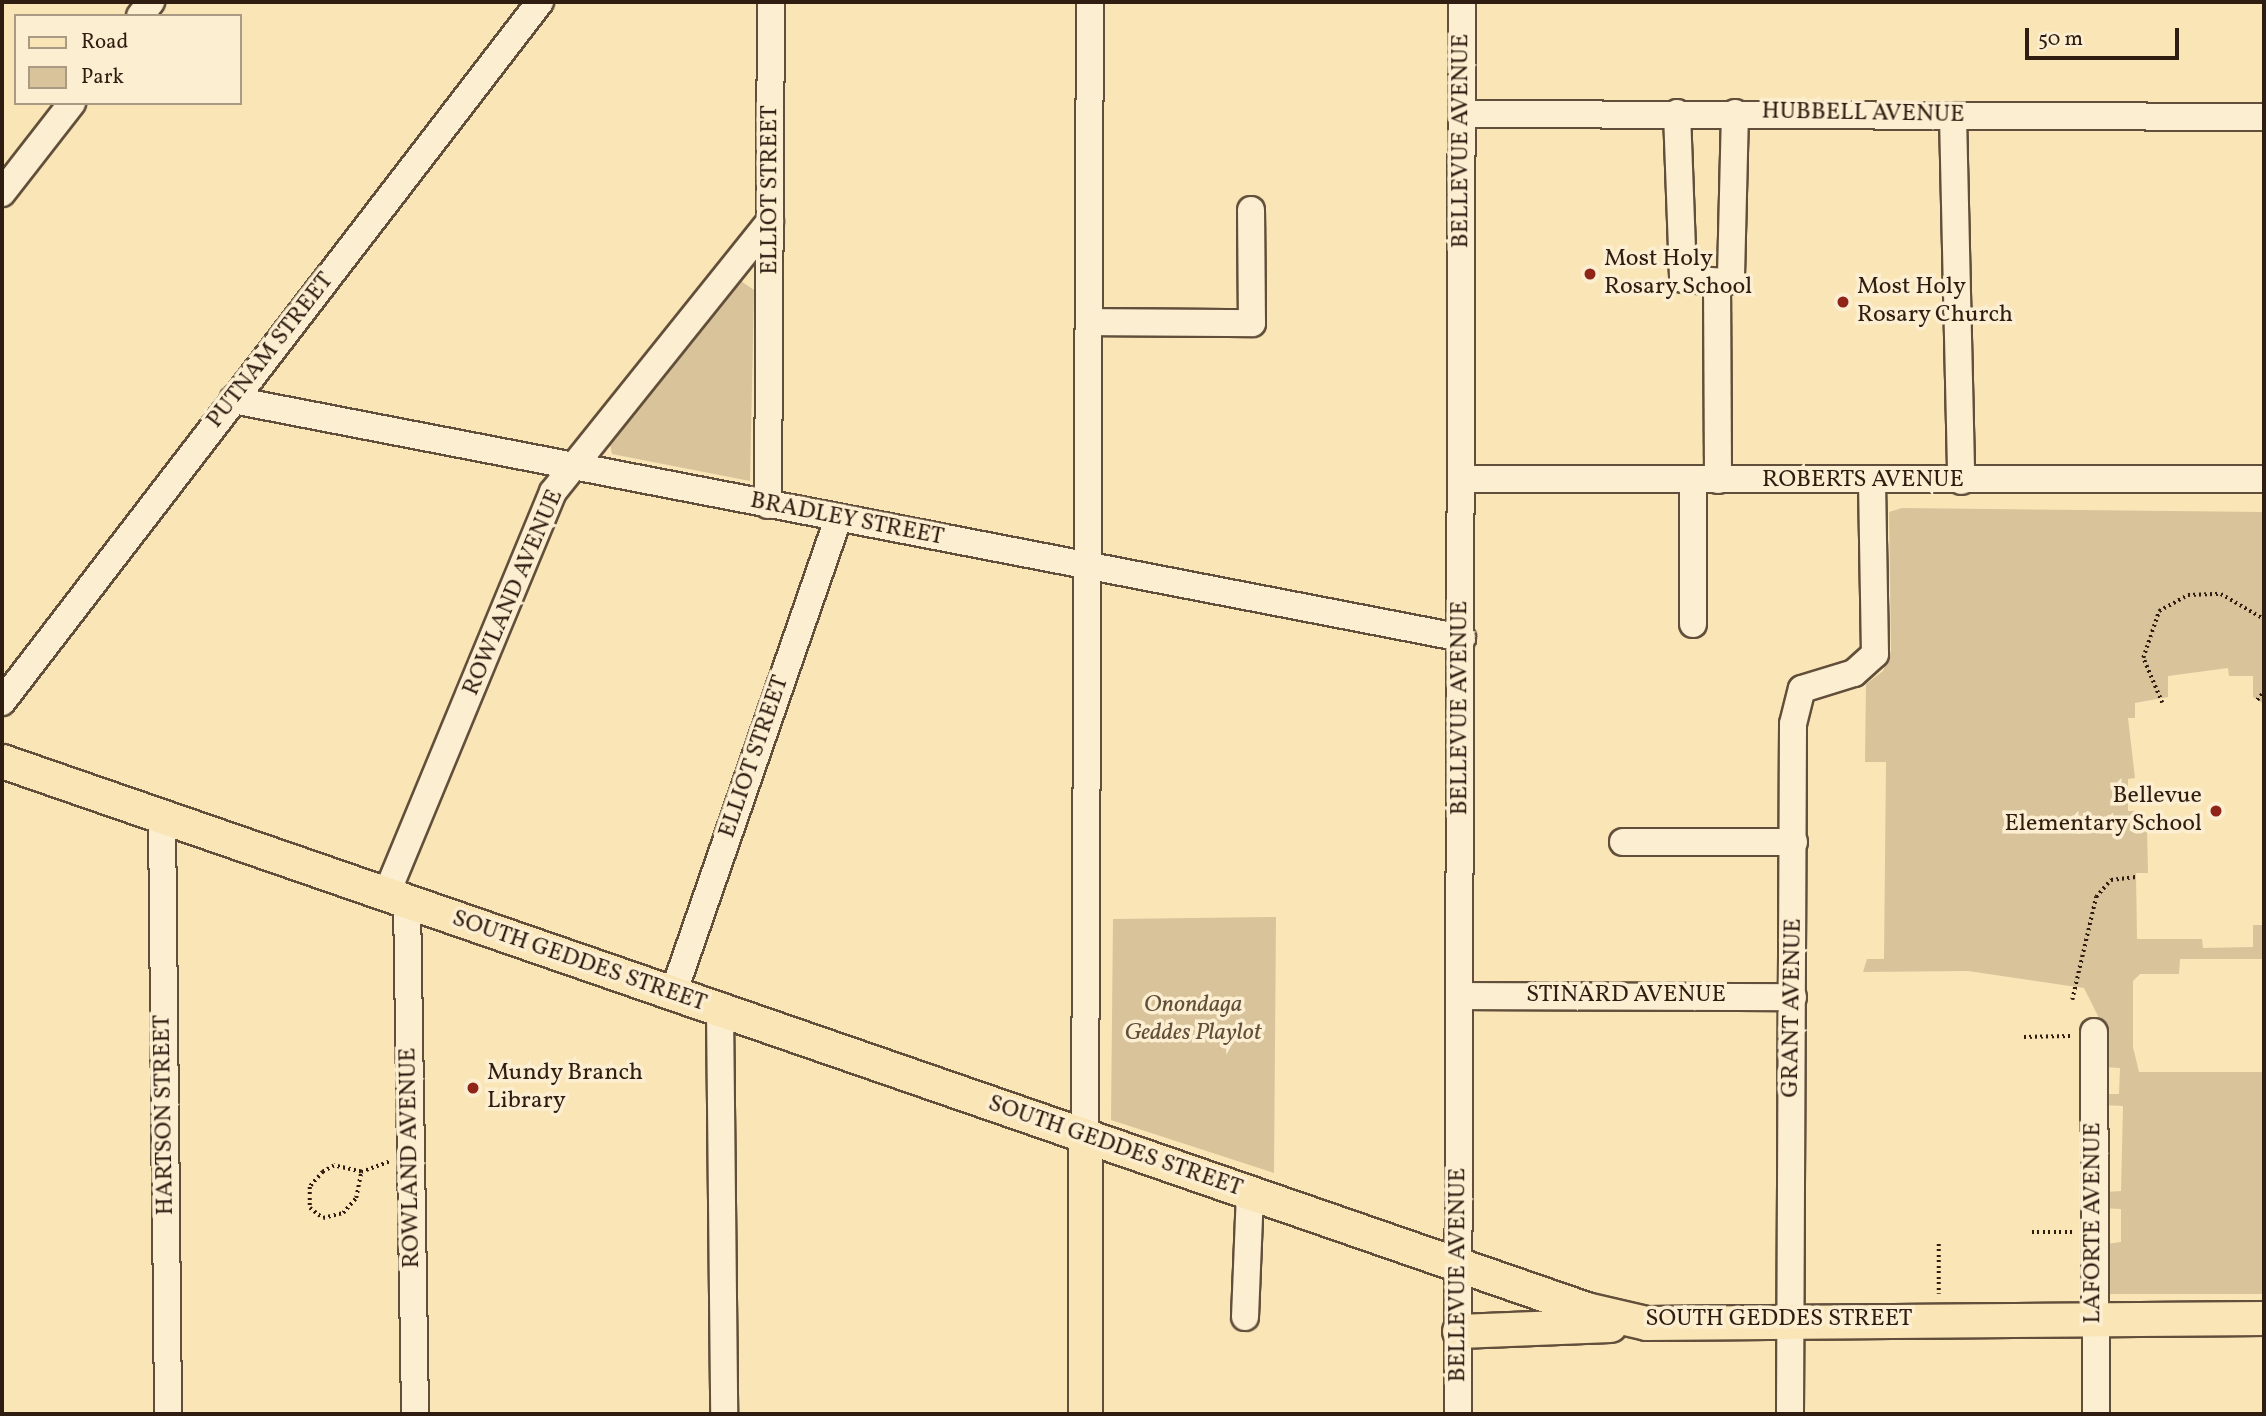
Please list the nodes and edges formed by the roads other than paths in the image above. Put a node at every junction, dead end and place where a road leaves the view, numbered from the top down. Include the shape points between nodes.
1 (540, 2) edge
2 (771, 2) edge
3 (1090, 2) edge
4 (1462, 2) edge
5 (70, 105) edge
6 (1677, 113) junction
7 (1735, 113) junction
8 (1462, 114) junction
9 (1953, 116) junction
10 (2264, 117) edge
11 (2, 193) edge
12 (1251, 210) dead end
13 (770, 221) junction
14 (1717, 282) junction
15 (1089, 322) junction
16 (233, 400) junction
17 (573, 467) junction
18 (1462, 479) junction
19 (2264, 479) edge
20 (1706, 480) junction
21 (1872, 481) junction
22 (1961, 481) junction
23 (768, 505) junction
24 (838, 519) junction
25 (1088, 565) junction
26 (1693, 624) dead end
27 (1461, 638) junction
28 (2, 702) edge
29 (2, 761) edge
30 (162, 817) junction
31 (1623, 842) dead end
32 (1794, 842) junction
33 (397, 899) junction
34 (673, 995) junction
35 (1460, 996) junction
36 (1793, 997) junction
37 (720, 1010) junction
38 (2094, 1034) road end
39 (1085, 1136) junction
40 (1250, 1194) junction
41 (1460, 1266) junction
42 (1245, 1317) dead end
43 (2095, 1318) junction
44 (2264, 1318) edge
45 (1789, 1321) junction
46 (1646, 1323) junction
47 (1459, 1331) junction
48 (168, 1414) edge
49 (415, 1414) edge
50 (724, 1414) edge
51 (1085, 1414) edge
52 (1458, 1414) edge
53 (1790, 1414) edge
54 (2096, 1414) edge

1 - 16 street, PUTNAM STREET
2 - 13 street, ELLIOT STREET
3 - 15 street
4 - 8 street, BELLEVUE AVENUE
5 - 11 street
6 - 7 street, HUBBELL AVENUE
6 - 8 street, HUBBELL AVENUE
6 - 14 street via 1682,274 1689,281
7 - 9 street, HUBBELL AVENUE
7 - 14 street via 1731,276
8 - 18 street, BELLEVUE AVENUE
9 - 10 street, HUBBELL AVENUE
9 - 22 street
12 - 15 street via 1252,323
13 - 17 street, ROWLAND AVENUE
13 - 23 street, ELLIOT STREET
14 - 20 street
15 - 25 street
16 - 17 street, BRADLEY STREET
16 - 28 street, PUTNAM STREET
17 - 23 street, BRADLEY STREET
17 - 33 street, ROWLAND AVENUE via 554,492
18 - 20 street, ROBERTS AVENUE
18 - 27 street, BELLEVUE AVENUE
19 - 22 street, ROBERTS AVENUE
20 - 21 street, ROBERTS AVENUE
20 - 26 street
21 - 22 street, ROBERTS AVENUE
21 - 32 street, GRANT AVENUE via 1875,654 1854,673 1802,689 1793,723
23 - 24 street, BRADLEY STREET
24 - 25 street, BRADLEY STREET
24 - 34 street, ELLIOT STREET
25 - 27 street, BRADLEY STREET
25 - 39 street
27 - 35 street, BELLEVUE AVENUE
29 - 30 main road, SOUTH GEDDES STREET
30 - 33 main road, SOUTH GEDDES STREET
30 - 48 street, HARTSON STREET
31 - 32 street
32 - 36 street, GRANT AVENUE
33 - 34 main road, SOUTH GEDDES STREET
33 - 49 street, ROWLAND AVENUE via 412,1158
34 - 37 main road, SOUTH GEDDES STREET
35 - 36 street, STINARD AVENUE
35 - 41 street, BELLEVUE AVENUE
36 - 45 street, GRANT AVENUE
37 - 39 main road, SOUTH GEDDES STREET
37 - 50 street
38 - 43 street, LAFORTE AVENUE
39 - 40 main road, SOUTH GEDDES STREET
39 - 51 main road
40 - 41 main road, SOUTH GEDDES STREET
40 - 42 street
41 - 46 main road, SOUTH GEDDES STREET
41 - 47 street, BELLEVUE AVENUE
43 - 44 main road, SOUTH GEDDES STREET
43 - 45 main road, SOUTH GEDDES STREET
43 - 54 street, LAFORTE AVENUE
45 - 46 main road, SOUTH GEDDES STREET
45 - 53 street, GRANT AVENUE
46 - 47 main road
47 - 52 street, BELLEVUE AVENUE

